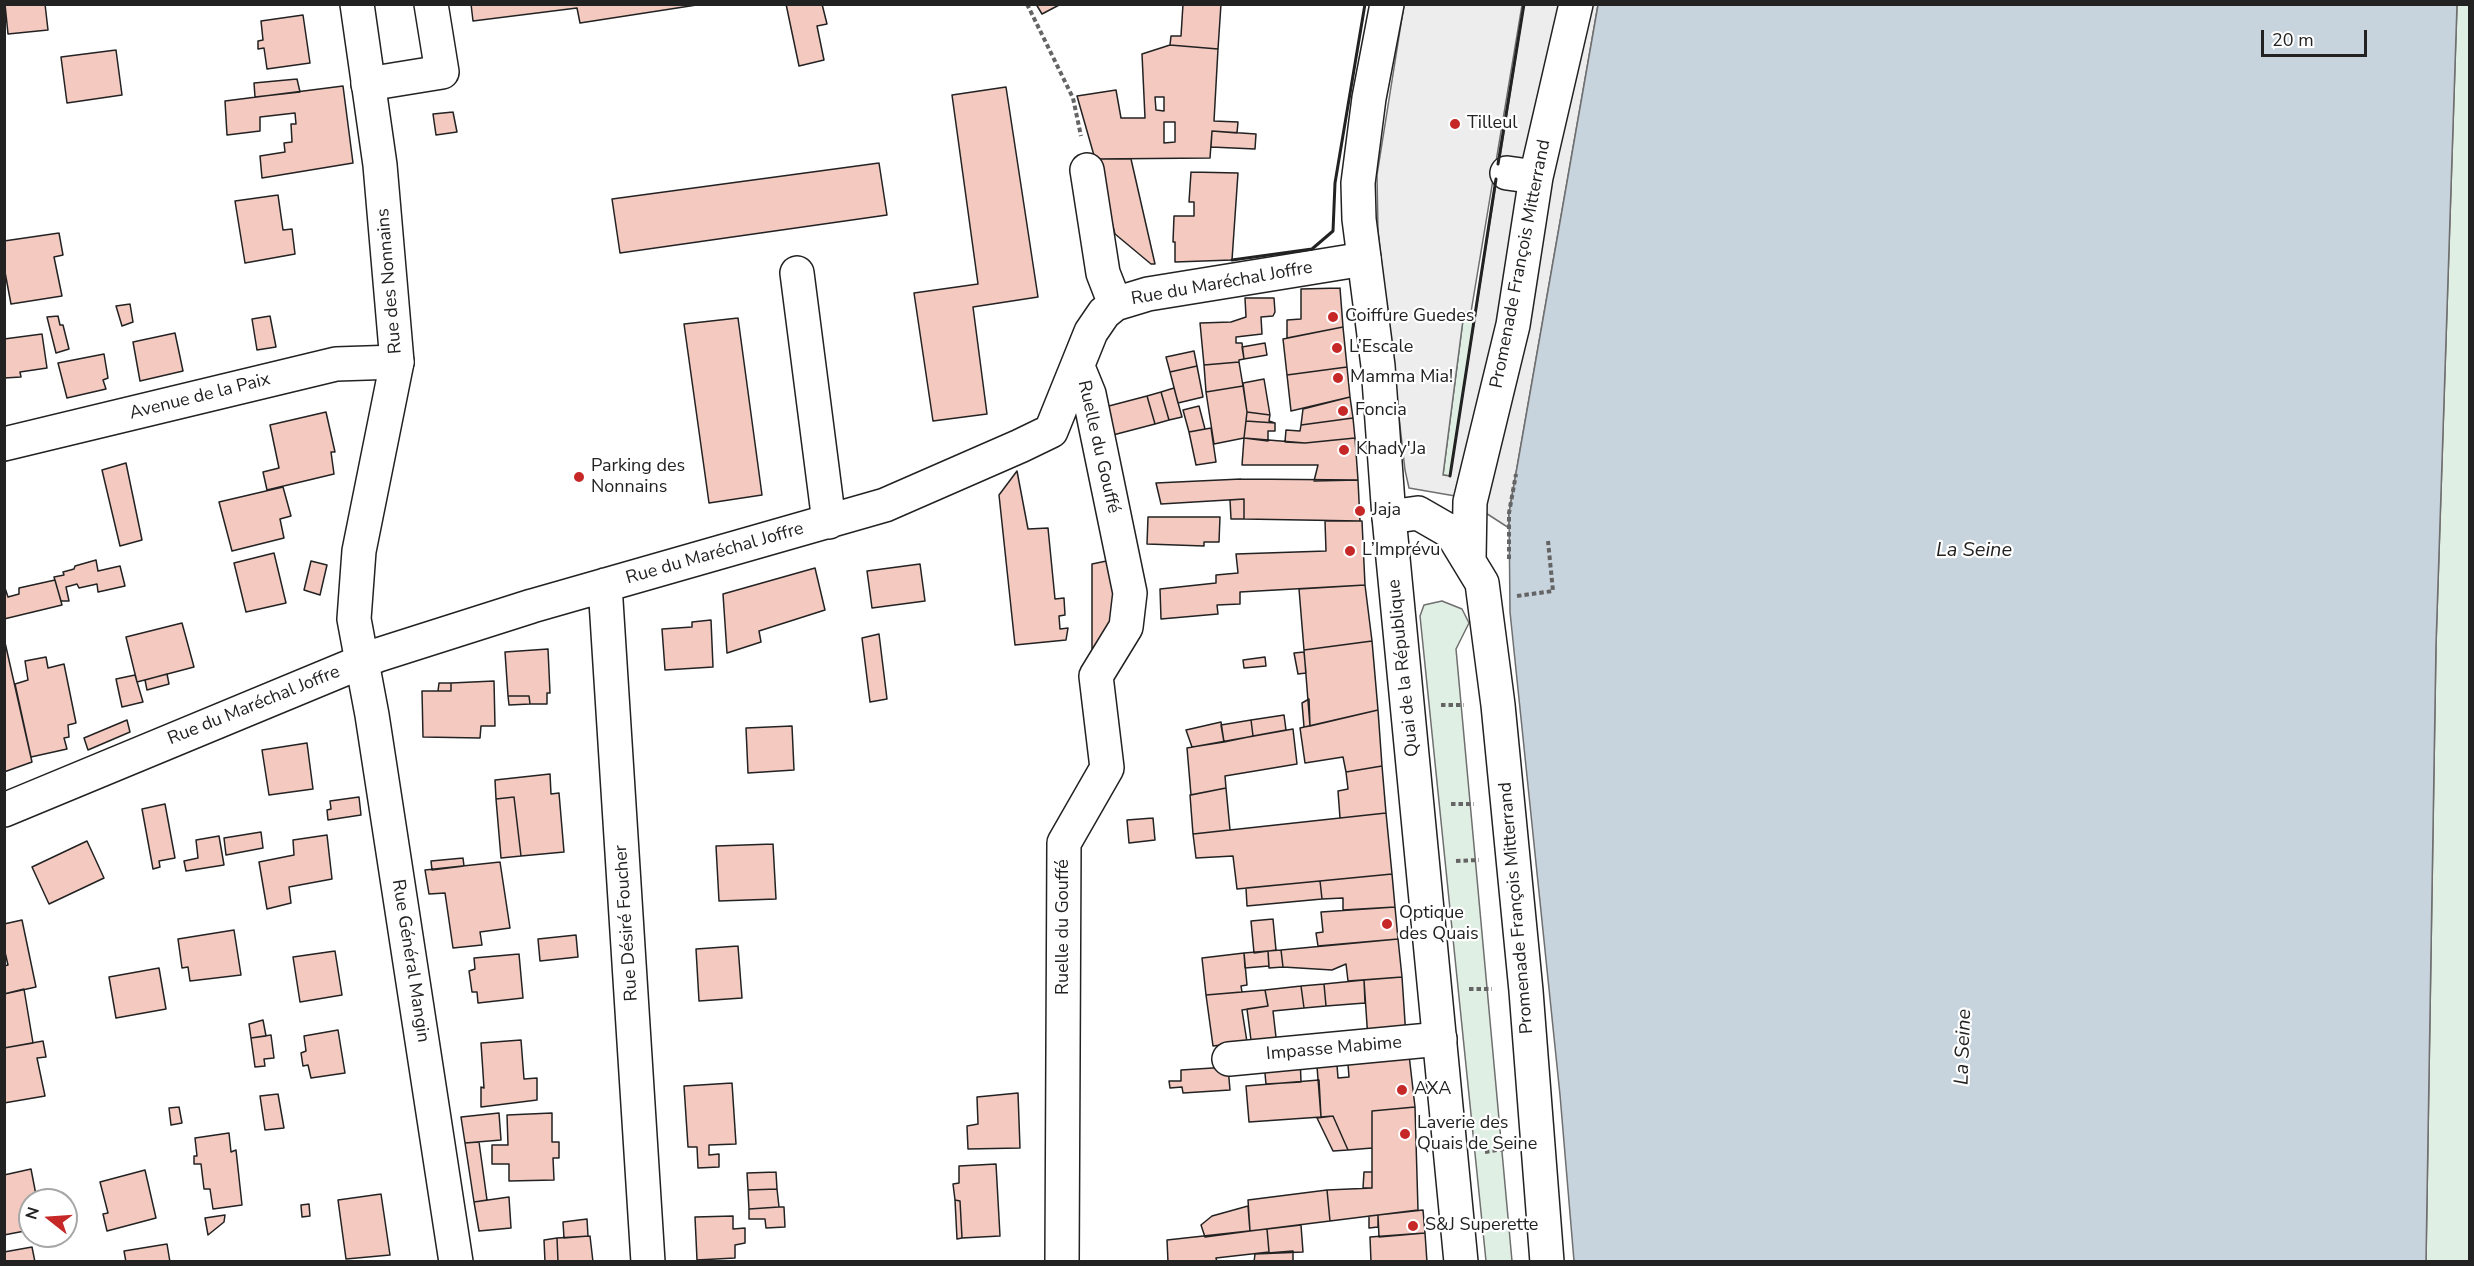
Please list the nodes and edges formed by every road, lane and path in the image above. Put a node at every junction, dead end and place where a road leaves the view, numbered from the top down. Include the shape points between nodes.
1 (357, 4) edge
2 (431, 4) edge
3 (1027, 4) edge
4 (1386, 4) edge
5 (1576, 4) edge
6 (368, 84) junction
7 (1087, 170) joint
8 (1364, 259) junction
9 (797, 273) dead end
10 (1115, 304) junction
11 (397, 362) junction
12 (1078, 367) junction
13 (4, 444) edge
14 (1389, 517) junction
15 (829, 522) junction
16 (1548, 541) dead end
17 (1468, 559) junction
18 (605, 585) junction
19 (1484, 601) junction
20 (363, 662) junction
21 (1407, 705) junction
22 (1497, 705) junction
23 (1508, 803) junction
24 (1417, 804) junction
25 (4, 810) edge
26 (1512, 859) junction
27 (1423, 862) junction
28 (1435, 988) junction
29 (1526, 991) junction
30 (1440, 1039) junction
31 (1228, 1059) dead end
32 (1538, 1144) junction
33 (1452, 1157) junction
34 (456, 1262) edge
35 (648, 1262) edge
36 (1062, 1262) edge
37 (1461, 1262) edge
38 (1547, 1262) edge

1 - 6 street, Rue des Nonnains
2 - 6 street via 442,72
3 - 7 path via 1073,98
4 - 8 street, Quai de la République via 1358,183
5 - 17 street, Promenade François Mitterrand via 1521,175 1513,325 1470,502
6 - 11 street, Rue des Nonnains via 380,165
7 - 10 street via 1103,273
8 - 10 street, Rue du Maréchal Joffre via 1148,294
8 - 14 street, Quai de la République via 1378,366
9 - 15 street
10 - 12 street, Rue du Maréchal Joffre via 1091,332
11 - 13 street, Avenue de la Paix via 336,364
11 - 20 street, Rue des Nonnains via 359,551 354,619
12 - 15 street, Rue du Maréchal Joffre via 1051,431 885,506
12 - 36 street, Ruelle du Gouffé via 1089,394 1130,593 1126,627 1096,676 1107,768 1064,843
14 - 17 street, Promenade François Mitterrand via 1418,513 1451,532
14 - 21 street, Quai de la République
15 - 18 street, Rue du Maréchal Joffre
16 - 19 path via 1553,591
17 - 19 street, Promenade François Mitterrand via 1482,584
18 - 20 street, Rue du Maréchal Joffre
18 - 35 street, Rue Désiré Foucher
19 - 22 street, Promenade François Mitterrand
20 - 25 street, Rue du Maréchal Joffre
20 - 34 street, Rue Général Mangin
21 - 22 path
21 - 24 street, Quai de la République
22 - 23 street, Promenade François Mitterrand
23 - 24 path
23 - 26 street, Promenade François Mitterrand
24 - 27 street, Quai de la République
26 - 27 path
26 - 29 street, Promenade François Mitterrand
27 - 28 street, Quai de la République
28 - 29 path
28 - 30 street, Quai de la République
29 - 32 street, Promenade François Mitterrand
30 - 31 street, Impasse Mabime
30 - 33 street, Quai de la République
32 - 33 path
32 - 38 street, Promenade François Mitterrand
33 - 37 street, Quai de la République

